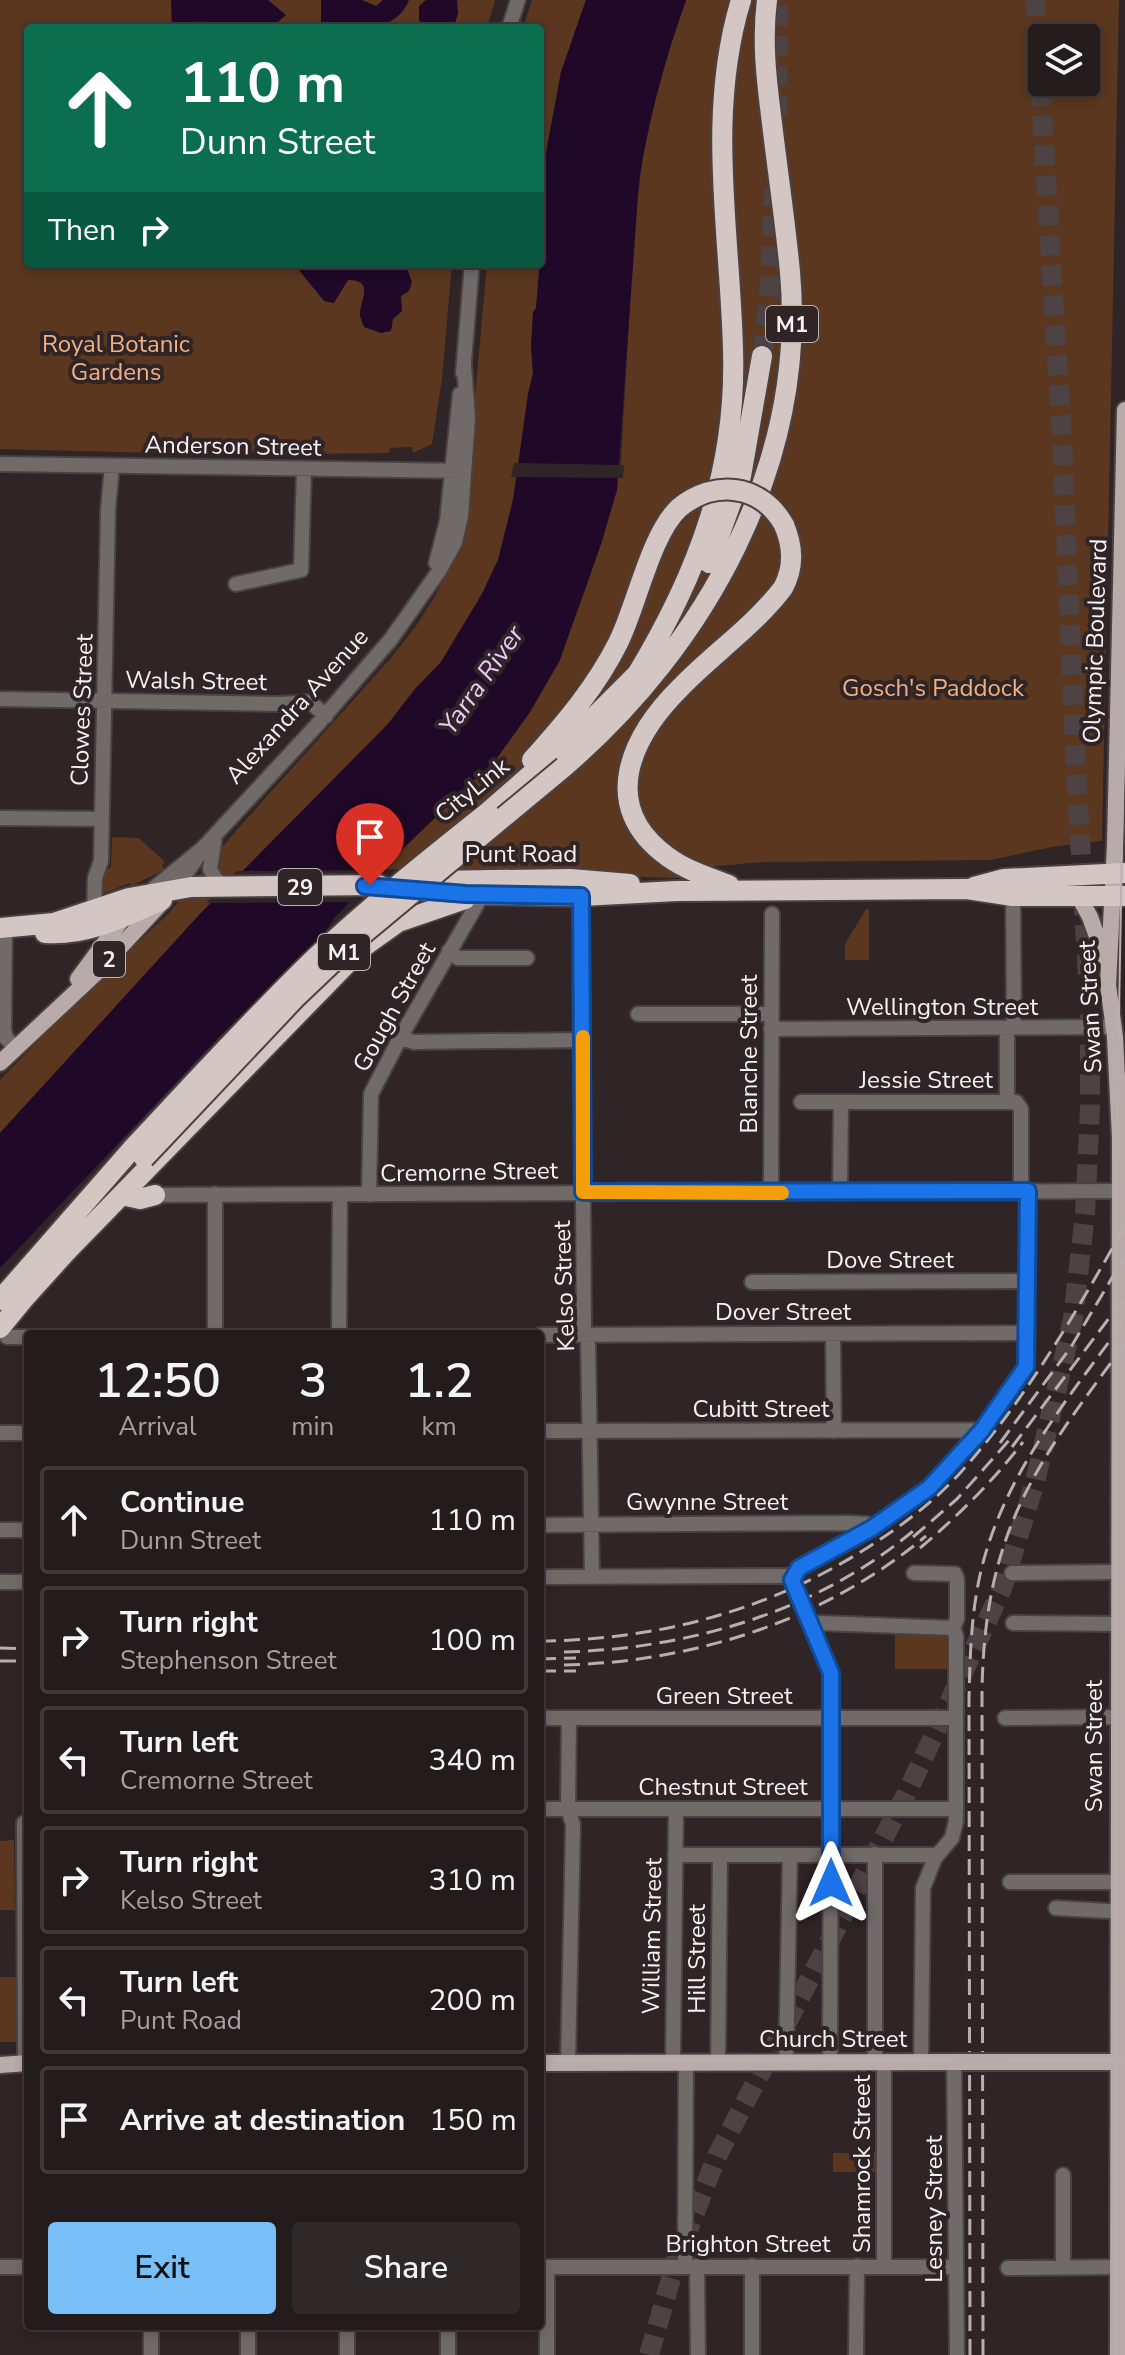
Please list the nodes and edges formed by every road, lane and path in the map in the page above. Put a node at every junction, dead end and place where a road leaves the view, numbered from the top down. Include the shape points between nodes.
1 (518, 0) edge
2 (741, 0) edge
3 (767, 0) edge
4 (510, 24) edge
5 (472, 268) edge
6 (762, 356) tunnel mouth
7 (1125, 410) edge
8 (0, 464) edge
9 (108, 466) junction
10 (304, 469) junction
11 (458, 471) junction
12 (236, 584) dead end
13 (1120, 637) junction
14 (1125, 657) edge
15 (636, 676) junction
16 (1121, 698) edge
17 (0, 699) edge
18 (104, 702) junction
19 (321, 721) junction
20 (555, 756) junction
21 (0, 818) edge
22 (101, 819) junction
23 (215, 835) junction
24 (203, 848) junction
25 (1119, 873) edge
26 (375, 886) junction
27 (192, 889) junction
28 (967, 889) junction
29 (742, 890) junction
30 (677, 891) junction
31 (480, 895) junction
32 (1078, 895) junction
33 (581, 896) junction
34 (1013, 896) junction
35 (1118, 896) edge
36 (94, 910) junction
37 (772, 914) dead end
38 (123, 918) junction
39 (2, 928) edge
40 (449, 951) junction
41 (527, 958) dead end
42 (1108, 977) junction
43 (638, 1014) dead end
44 (47, 1018) junction
45 (771, 1021) junction
46 (1113, 1027) junction
47 (1010, 1028) junction
48 (400, 1038) junction
49 (583, 1040) junction
50 (16, 1048) junction
51 (0, 1063) edge
52 (1125, 1064) edge
53 (801, 1102) dead end
54 (841, 1102) junction
55 (1007, 1102) junction
56 (1120, 1138) junction
57 (139, 1153) junction
58 (1024, 1191) junction
59 (1120, 1191) junction
60 (583, 1192) junction
61 (771, 1193) junction
62 (840, 1193) junction
63 (215, 1194) junction
64 (122, 1195) junction
65 (155, 1195) joint
66 (369, 1195) junction
67 (340, 1196) junction
68 (1027, 1281) junction
69 (752, 1282) dead end
70 (10, 1301) edge
71 (215, 1330) edge
72 (339, 1330) edge
73 (4, 1332) edge
74 (1026, 1333) junction
75 (833, 1334) junction
76 (544, 1335) edge
77 (584, 1335) junction
78 (24, 1336) edge
79 (1122, 1366) edge
80 (1121, 1406) edge
81 (982, 1430) junction
82 (544, 1431) edge
83 (589, 1431) junction
84 (834, 1431) junction
85 (0, 1433) edge
86 (24, 1433) edge
87 (1121, 1478) edge
88 (544, 1525) edge
89 (591, 1525) junction
90 (872, 1528) junction
91 (2, 1530) edge
92 (24, 1530) edge
93 (1121, 1553) edge
94 (1118, 1572) junction
95 (914, 1573) dead end
96 (1012, 1573) dead end
97 (793, 1576) junction
98 (544, 1577) edge
99 (592, 1577) junction
100 (0, 1582) edge
101 (24, 1582) edge
102 (1013, 1623) dead end
103 (1121, 1623) edge
104 (810, 1626) junction
105 (953, 1628) junction
106 (1121, 1696) edge
107 (1117, 1717) junction
108 (544, 1718) edge
109 (569, 1718) junction
110 (832, 1718) junction
111 (955, 1718) junction
112 (1005, 1718) dead end
113 (1121, 1767) edge
114 (544, 1809) edge
115 (568, 1809) junction
116 (676, 1809) junction
117 (831, 1809) junction
118 (955, 1809) junction
119 (1121, 1837) edge
120 (875, 1854) junction
121 (675, 1855) junction
122 (720, 1855) junction
123 (790, 1855) junction
124 (831, 1855) junction
125 (937, 1855) junction
126 (1010, 1882) dead end
127 (1118, 1882) junction
128 (1056, 1908) dead end
129 (1121, 1911) edge
130 (1121, 1986) edge
131 (880, 2062) junction
132 (958, 2062) junction
133 (1121, 2062) edge
134 (24, 2063) edge
135 (544, 2063) edge
136 (568, 2063) junction
137 (681, 2063) junction
138 (718, 2063) junction
139 (786, 2063) junction
140 (830, 2063) junction
141 (921, 2063) junction
142 (0, 2065) edge
143 (1121, 2130) edge
144 (1063, 2175) dead end
145 (691, 2266) junction
146 (752, 2266) junction
147 (857, 2266) junction
148 (884, 2266) junction
149 (0, 2267) edge
150 (24, 2267) edge
151 (544, 2267) edge
152 (956, 2267) junction
153 (1118, 2267) junction
154 (1008, 2268) dead end
155 (1063, 2268) junction
156 (151, 2330) edge
157 (248, 2330) edge
158 (347, 2330) edge
159 (448, 2330) edge
160 (151, 2355) edge
161 (248, 2355) edge
162 (347, 2355) edge
163 (448, 2355) edge
164 (547, 2355) edge
165 (698, 2355) edge
166 (752, 2355) edge
167 (856, 2355) edge
168 (957, 2355) edge
169 (1118, 2355) edge

1 - 4 street
2 - 15 highway via 724,73 721,132 733,351 728,437 696,563
3 - 20 highway, M1 via 765,57 790,273 792,338 786,394 763,484 725,566 677,647 620,716
5 - 11 street, Alexandra Avenue / 2 via 464,365 468,415
6 - 15 highway, M1 via 746,455 723,530 689,602
7 - 13 main road, Olympic Boulevard
8 - 9 street, Anderson Street
9 - 10 street, Anderson Street
9 - 18 street, Clowes Street
10 - 11 street, Anderson Street
10 - 12 street via 301,570
11 - 19 street, Alexandra Avenue / 2 via 446,531 424,593
13 - 14 main road
13 - 16 main road, Olympic Boulevard
15 - 20 highway, M1
16 - 25 main road, Olympic Boulevard
17 - 18 street, Walsh Street
18 - 19 street, Walsh Street via 310,702
18 - 22 street, Clowes Street
19 - 23 street, Alexandra Avenue / 2
20 - 29 highway, bridge via 631,615 664,526 703,492 738,489 766,502 784,525 791,556 783,588 665,704 636,749 628,776 630,809 650,842 682,865
20 - 57 highway, M1, bridge via 296,997
20 - 57 highway, CityLink / M1, bridge via 318,956 215,1060
21 - 22 street
22 - 36 street, Clowes Street
23 - 24 street, Alexandra Avenue / 2
23 - 27 street via 209,866
24 - 27 street, Alexandra Avenue / 2
24 - 27 street, Alexandra Avenue / 2
25 - 28 highway, Punt Road / 29 via 1004,879
25 - 35 main road, Swan Street
26 - 27 highway, Punt Road / 29
26 - 30 highway, Punt Road / 29 via 570,879
26 - 31 highway, Punt Road / 29
27 - 36 highway, Punt Road / 29
27 - 38 highway, Alexandra Avenue / 2
27 - 44 main road, Alexandra Avenue / 2
28 - 29 highway, Punt Road / 29
28 - 34 highway, Punt Road / 29
29 - 30 highway, Punt Road / 29
30 - 33 highway, Punt Road / 29
31 - 33 highway, Punt Road / 29
31 - 40 street, Gough Street
31 - 64 highway via 409,917 374,937
32 - 34 highway, Punt Road / 29
32 - 35 highway, Punt Road / 29
32 - 42 main road via 1096,932
33 - 49 street, Kelso Street
34 - 47 street
35 - 42 main road, Swan Street
36 - 39 highway, Punt Road / 29 via 54,923
37 - 45 street, Blanche Street
38 - 39 highway via 65,933
38 - 44 main road, Alexandra Avenue / 2
39 - 50 street via 4,1030
40 - 41 street via 458,958
40 - 48 street, Gough Street
42 - 46 main road, Swan Street
43 - 45 street, Wellington Street
44 - 50 main road, Alexandra Avenue / 2
45 - 47 street, Wellington Street
45 - 61 street, Blanche Street
46 - 47 street, Wellington Street
46 - 56 main road, Swan Street
47 - 55 street
48 - 49 street
48 - 66 street, Gough Street via 370,1103
49 - 60 street, Kelso Street
50 - 51 main road, Alexandra Avenue / 2
52 - 56 main road, Swan Street
53 - 54 street, Jessie Street
54 - 55 street, Jessie Street
54 - 62 street, Jessie Street
55 - 58 street, Jessie Street via 1020,1105
56 - 59 main road, Swan Street
57 - 70 highway, CityLink / M1
58 - 59 street, Cremorne Street
58 - 62 street, Cremorne Street
58 - 68 street
59 - 79 main road, Swan Street
60 - 61 street, Cremorne Street
60 - 66 street, Cremorne Street
60 - 77 street, Kelso Street
61 - 62 street, Cremorne Street
63 - 65 street, Cremorne Street
63 - 67 street, Cremorne Street
63 - 71 street
64 - 65 highway
64 - 70 highway
66 - 67 street, Cremorne Street
67 - 72 street
68 - 69 street, Dove Street
68 - 74 street
70 - 73 highway, M1
73 - 78 street
74 - 75 street, Dover Street
74 - 81 street via 1026,1367
75 - 77 street, Dover Street
75 - 84 street
76 - 77 street, Dover Street
77 - 83 street, Kelso Street
79 - 80 main road, Swan Street
80 - 87 main road, Swan Street
81 - 84 street, Cubitt Street
81 - 90 street via 929,1488
82 - 83 street, Cubitt Street
83 - 84 street, Cubitt Street
83 - 89 street, Kelso Street
85 - 86 street
87 - 93 main road, Swan Street
88 - 89 street, Gwynne Street
89 - 90 street, Gwynne Street via 851,1523
89 - 99 street, Kelso Street
90 - 97 street
91 - 92 street
93 - 94 main road, Swan Street
94 - 96 street
94 - 103 main road, Swan Street
95 - 105 street via 955,1574 958,1614
97 - 99 street
97 - 104 street
98 - 99 street
100 - 101 street
102 - 103 street
103 - 106 main road, Swan Street
104 - 105 street
104 - 110 street via 831,1673
105 - 111 street
106 - 107 main road, Swan Street
107 - 112 street
107 - 113 main road, Swan Street
108 - 109 street, Green Street
109 - 110 street, Green Street
109 - 115 street
110 - 111 street, Green Street
110 - 117 street
111 - 118 street
113 - 119 main road, Swan Street
114 - 115 street, Chestnut Street
115 - 116 street, Chestnut Street
115 - 136 street via 573,1825
116 - 117 street, Chestnut Street
116 - 121 street, William Street
117 - 118 street, Chestnut Street
117 - 124 street
118 - 125 street via 952,1838
119 - 127 main road, Swan Street
120 - 124 street
120 - 125 street
120 - 131 street, Shamrock Street
121 - 122 street
121 - 137 street, William Street via 673,2055
122 - 123 street
122 - 138 street, Hill Street
123 - 124 street
123 - 139 street
124 - 140 street
125 - 141 street via 923,1888
126 - 127 street
127 - 129 main road, Swan Street
128 - 129 street
129 - 130 main road, Swan Street
130 - 133 main road, Swan Street
131 - 140 main road, Church Street
131 - 141 main road, Church Street
131 - 148 street, Shamrock Street
132 - 133 main road, Church Street, bridge
132 - 141 main road, Church Street
132 - 152 street, Lesney Street
133 - 143 main road, Swan Street
134 - 142 main road
135 - 136 main road, Church Street
136 - 137 main road, Church Street
137 - 138 main road, Church Street
137 - 145 street, William Street
138 - 139 main road, Church Street
139 - 140 main road, Church Street
143 - 153 main road, Swan Street
144 - 155 street
145 - 146 street, Brighton Street
145 - 151 street, Brighton Street
145 - 165 street, William Street
146 - 147 street, Brighton Street
146 - 166 street
147 - 148 street, Brighton Street
147 - 167 street
148 - 152 street, Brighton Street
149 - 150 street
151 - 164 street
152 - 168 street, Lesney Street
153 - 155 street
153 - 169 main road, Swan Street
154 - 155 street
156 - 160 street
157 - 161 street
158 - 162 street
159 - 163 street

